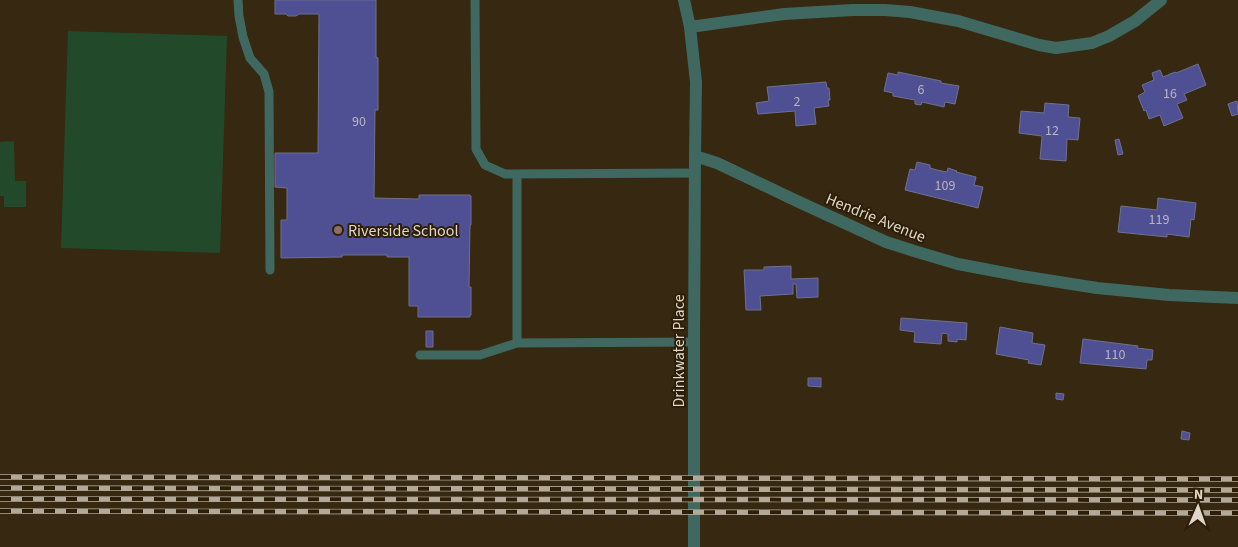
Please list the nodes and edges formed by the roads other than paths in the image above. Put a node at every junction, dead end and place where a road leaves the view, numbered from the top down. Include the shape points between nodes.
1 (238, 0) edge
2 (475, 0) edge
3 (684, 0) edge
4 (1161, 0) edge
5 (690, 27) junction
6 (695, 156) junction
7 (695, 173) junction
8 (516, 174) junction
9 (270, 270) dead end
10 (1238, 298) edge
11 (694, 342) junction
12 (516, 343) junction
13 (420, 355) dead end
14 (694, 543) edge

1 - 9 lane via 242,37 250,58 264,74 269,92
2 - 8 lane via 476,149 485,165 505,174
3 - 5 street
4 - 5 street via 1109,36 1092,43 1056,48 958,21 885,10 784,14
5 - 6 street via 696,82
6 - 7 street, Drinkwater Place
6 - 10 street, Hendrie Avenue via 717,163 886,242 958,264 1096,288
7 - 8 lane
7 - 11 street, Drinkwater Place
8 - 12 lane
11 - 12 lane
11 - 14 street, Drinkwater Place
12 - 13 lane via 480,355

